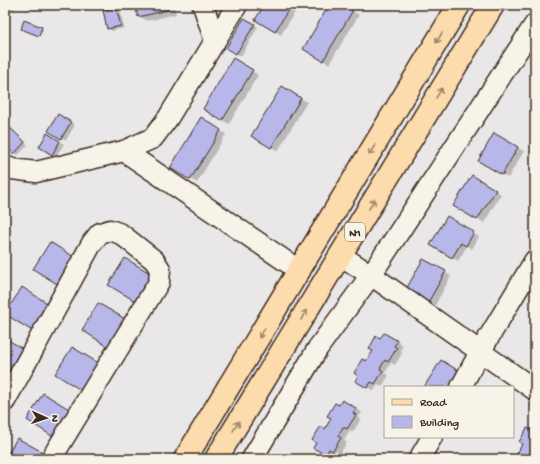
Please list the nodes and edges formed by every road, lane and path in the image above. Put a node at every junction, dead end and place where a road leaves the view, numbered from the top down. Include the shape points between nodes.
1 (203, 5) edge
2 (237, 5) edge
3 (459, 5) edge
4 (493, 5) edge
5 (535, 24) edge
6 (215, 41) junction
7 (124, 151) junction
8 (5, 166) edge
9 (340, 255) junction
10 (535, 260) edge
11 (300, 270) junction
12 (371, 275) junction
13 (480, 352) junction
14 (462, 386) edge
15 (535, 390) edge
16 (5, 401) edge
17 (431, 438) edge
18 (51, 459) edge
19 (185, 459) edge
20 (216, 459) edge
21 (252, 459) edge
22 (419, 459) edge

1 - 6 street
2 - 6 street
3 -> 11 main road, N1
9 -> 4 main road, N1
5 - 12 street
6 - 7 street via 153,138
7 - 8 street via 36,172
7 - 11 street
9 - 12 street
20 -> 9 main road, N1
10 - 13 street
11 -> 19 main road, N1
12 - 13 street
12 - 21 street via 318,348
13 - 14 street
13 - 15 street
16 - 18 street via 92,243 100,233 110,230 121,234 154,260 160,269 158,282
17 - 22 street

